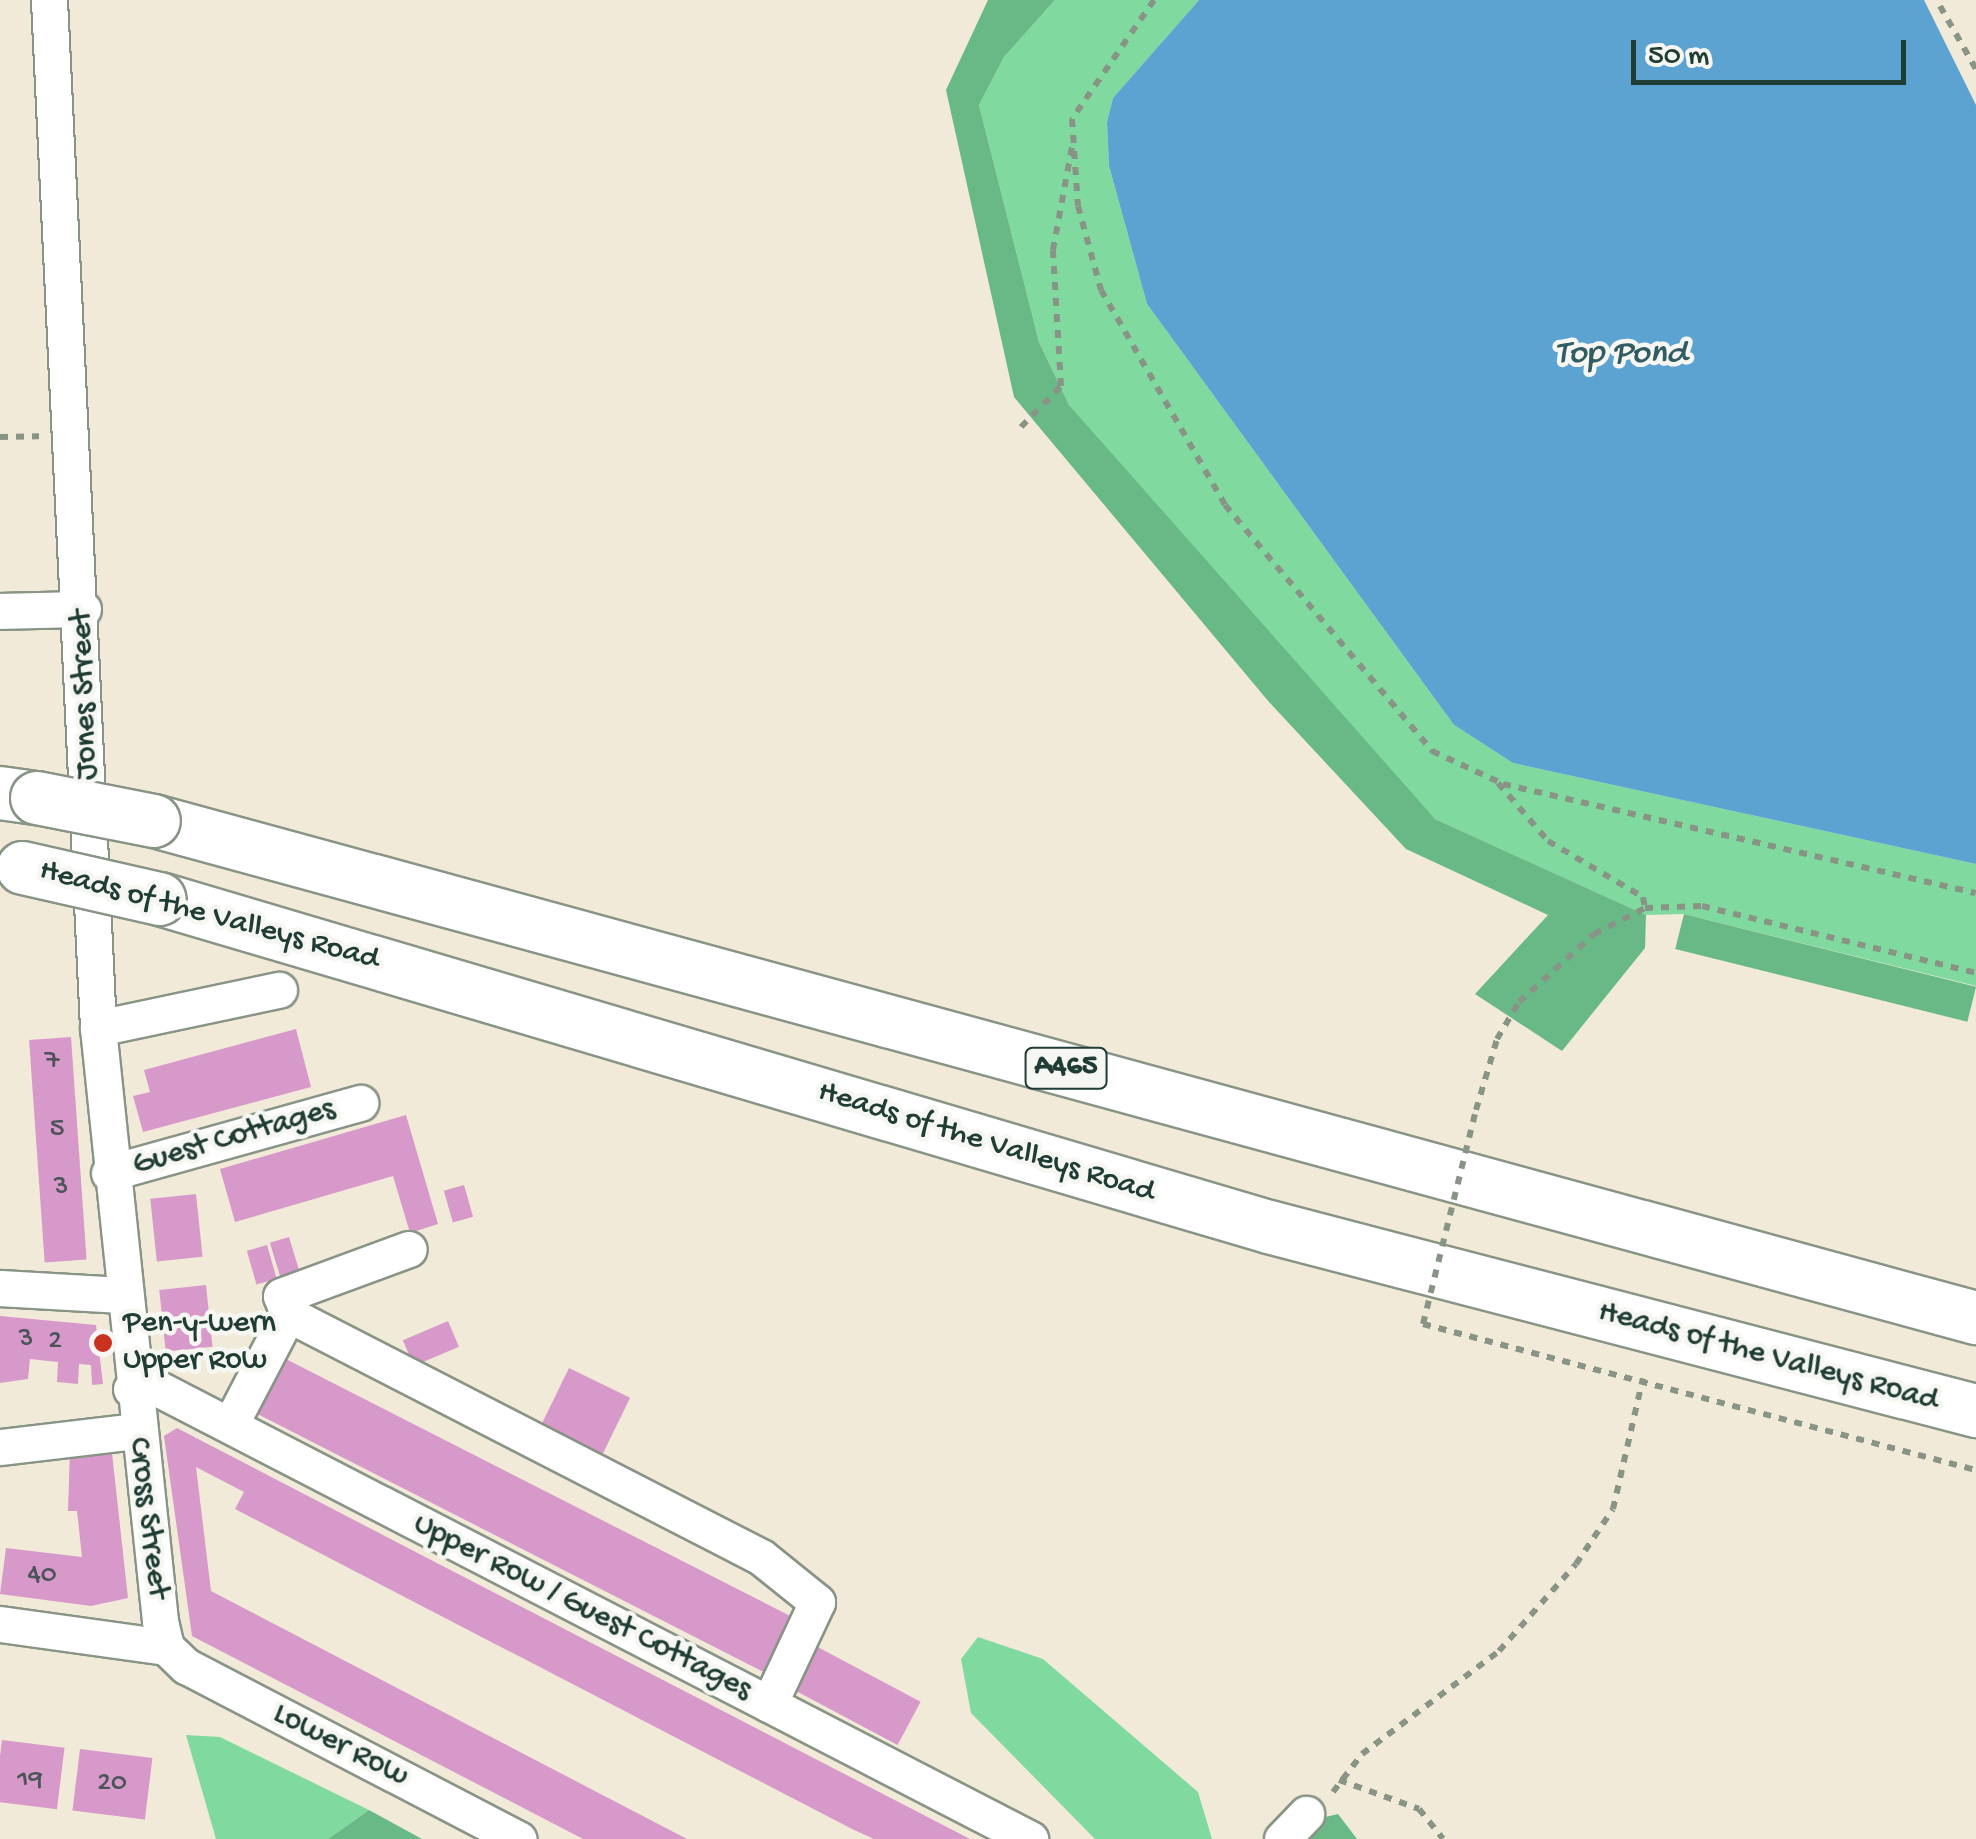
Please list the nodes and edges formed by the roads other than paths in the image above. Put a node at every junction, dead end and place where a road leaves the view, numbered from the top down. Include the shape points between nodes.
1 (49, 0) edge
2 (83, 609) junction
3 (0, 611) edge
4 (19, 796) edge
5 (11, 866) edge
6 (279, 990) dead end
7 (98, 1028) junction
8 (360, 1103) dead end
9 (109, 1173) junction
10 (409, 1250) dead end
11 (0, 1288) edge
12 (122, 1295) junction
13 (288, 1314) junction
14 (1976, 1318) edge
15 (131, 1388) junction
16 (1976, 1411) edge
17 (230, 1425) junction
18 (136, 1431) junction
19 (0, 1447) edge
20 (0, 1624) edge
21 (166, 1646) junction
22 (769, 1704) junction
23 (520, 1839) edge
24 (1030, 1839) edge

1 - 2 street, Jones Street
2 - 3 street
2 - 7 street, Jones Street
4 - 14 highway, A465, bridge via 154,821
5 - 16 highway, Heads of the Valleys Road, bridge via 160,900 1269,1227
6 - 7 street
7 - 9 street, Jones Street
8 - 9 street, Guest Cottages
9 - 12 street, Jones Street
10 - 13 street via 281,1296
11 - 12 street
12 - 15 street, Jones Street
13 - 17 street
13 - 22 street via 811,1590 815,1614
15 - 17 street, Upper Row / Guest Cottages via 157,1388
15 - 18 street, Cross Street
17 - 22 street, Upper Row / Guest Cottages
18 - 19 street
18 - 21 street, Cross Street
20 - 21 street
21 - 23 street, Lower Row via 186,1666
22 - 24 street, Upper Row / Guest Cottages

